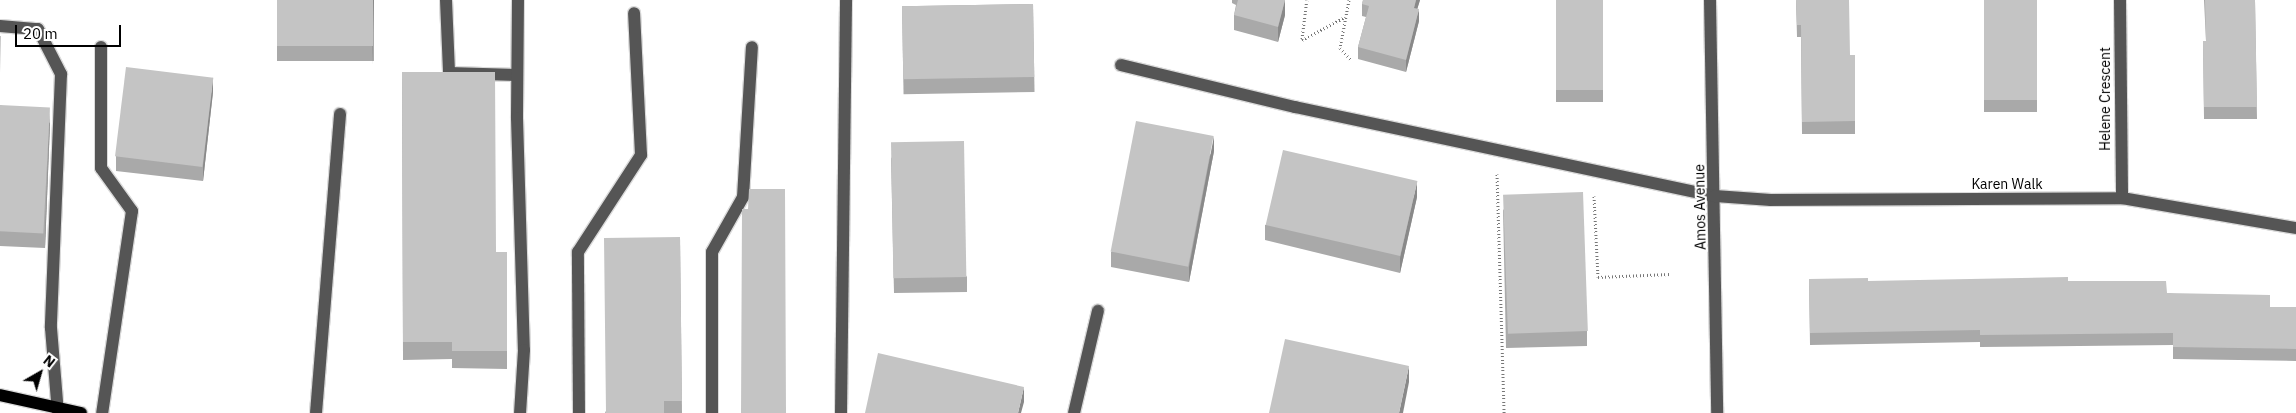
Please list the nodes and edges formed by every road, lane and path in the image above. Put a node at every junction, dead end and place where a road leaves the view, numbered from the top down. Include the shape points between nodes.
1 (446, 0) edge
2 (518, 0) edge
3 (846, 0) edge
4 (1307, 0) edge
5 (1349, 0) edge
6 (1710, 0) edge
7 (2120, 0) edge
8 (634, 13) dead end
9 (1345, 17) junction
10 (0, 26) edge
11 (101, 47) dead end
12 (752, 48) dead end
13 (1351, 60) dead end
14 (1121, 65) dead end
15 (517, 75) junction
16 (340, 114) dead end
17 (1496, 151) junction
18 (1592, 172) junction
19 (1715, 196) junction
20 (2122, 198) junction
21 (2296, 228) edge
22 (1670, 274) dead end
23 (1098, 311) dead end
24 (0, 395) edge
25 (58, 410) edge
26 (81, 413) edge
27 (102, 413) edge
28 (316, 413) edge
29 (520, 413) edge
30 (579, 413) edge
31 (712, 413) edge
32 (841, 413) edge
33 (1074, 413) edge
34 (1504, 413) edge
35 (1718, 413) edge

1 - 15 street via 449,73
2 - 15 street
3 - 32 street
4 - 9 path via 1302,40
5 - 9 path
6 - 19 street, Amos Avenue
7 - 20 street, Helene Crescent
8 - 30 street via 640,155 578,252
9 - 13 path via 1340,48
10 - 25 street via 38,29 60,74 51,328
11 - 27 street via 101,168 132,211
12 - 31 street via 743,197 712,252
14 - 17 street, Karen Walk
15 - 29 street via 524,350
16 - 28 street
17 - 18 street, Karen Walk
17 - 34 path
18 - 19 street, Karen Walk
18 - 22 path via 1598,277
19 - 20 street, Karen Walk via 1771,200
19 - 35 street, Amos Avenue
20 - 21 street, Karen Walk
23 - 33 street
24 - 25 main road
25 - 26 main road

